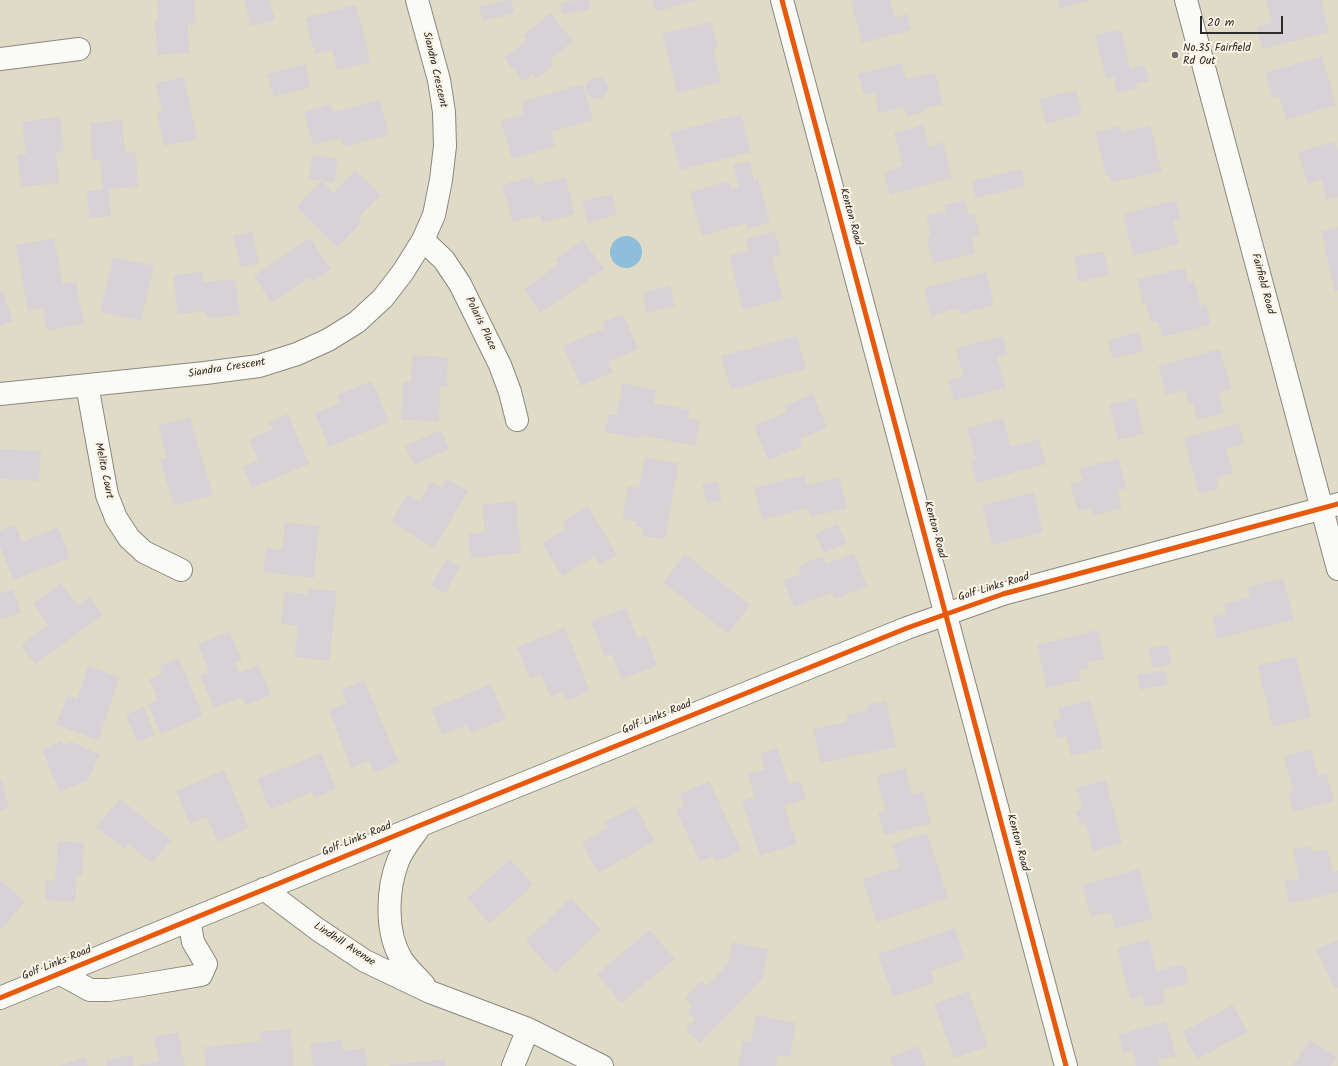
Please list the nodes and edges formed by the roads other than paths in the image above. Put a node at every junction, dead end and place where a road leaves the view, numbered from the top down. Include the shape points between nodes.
1 (417, 0) edge
2 (782, 0) edge
3 (1186, 0) edge
4 (79, 49) dead end
5 (0, 59) edge
6 (423, 240) junction
7 (87, 385) junction
8 (0, 394) edge
9 (517, 420) dead end
10 (1330, 506) edge
11 (1338, 569) edge
12 (181, 570) dead end
13 (946, 614) junction
14 (421, 824) junction
15 (264, 890) junction
16 (188, 920) junction
17 (60, 974) junction
18 (430, 992) junction
19 (0, 998) edge
20 (528, 1029) junction
21 (513, 1066) edge
22 (602, 1066) edge
23 (1066, 1066) edge

1 - 6 street, Siandra Crescent via 439,80 444,112 445,146 434,215
2 - 13 street, Kenton Road
3 - 10 street, Fairfield Road
4 - 5 street
6 - 7 street, Siandra Crescent via 383,298 357,322 328,340 303,351 259,366
6 - 9 street, Polaris Place via 444,260 460,284 500,365
7 - 8 street, Siandra Crescent
7 - 12 street, Melita Court via 107,495 116,518 129,538 144,552
10 - 11 street, Fairfield Road
10 - 13 street, Golf Links Road via 1003,594
13 - 14 street, Golf Links Road
13 - 23 street, Kenton Road
14 - 15 street, Golf Links Road
14 - 18 street, Lindhill Avenue via 399,860 392,879 390,910 392,935 402,959
15 - 16 street, Golf Links Road
15 - 18 street, Lindhill Avenue via 365,961
16 - 17 street, Golf Links Road
16 - 17 street, Golf Links Road via 193,942 206,964 202,974 108,990 90,990
17 - 19 street, Golf Links Road
18 - 20 street, Lindhill Avenue
20 - 21 street
20 - 22 street, Lindhill Avenue

